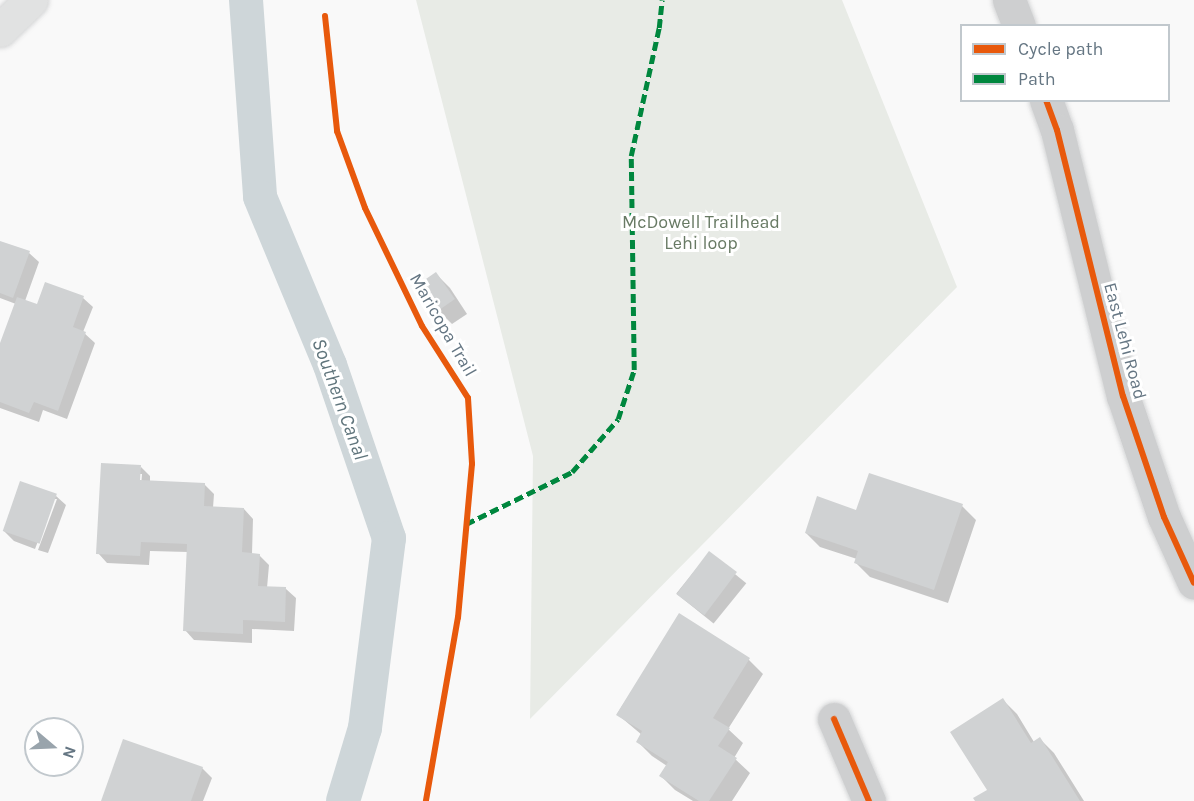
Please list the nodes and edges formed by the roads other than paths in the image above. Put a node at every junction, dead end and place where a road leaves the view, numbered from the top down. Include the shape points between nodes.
1 (31, 0) edge
2 (1009, 0) edge
3 (1017, 24) edge
4 (0, 30) edge
5 (1047, 102) edge
6 (1194, 583) edge
7 (834, 719) dead end
8 (869, 801) edge

1 - 4 main road
2 - 3 street
5 - 6 street, East Lehi Road via 1123,396 1164,517
7 - 8 street

